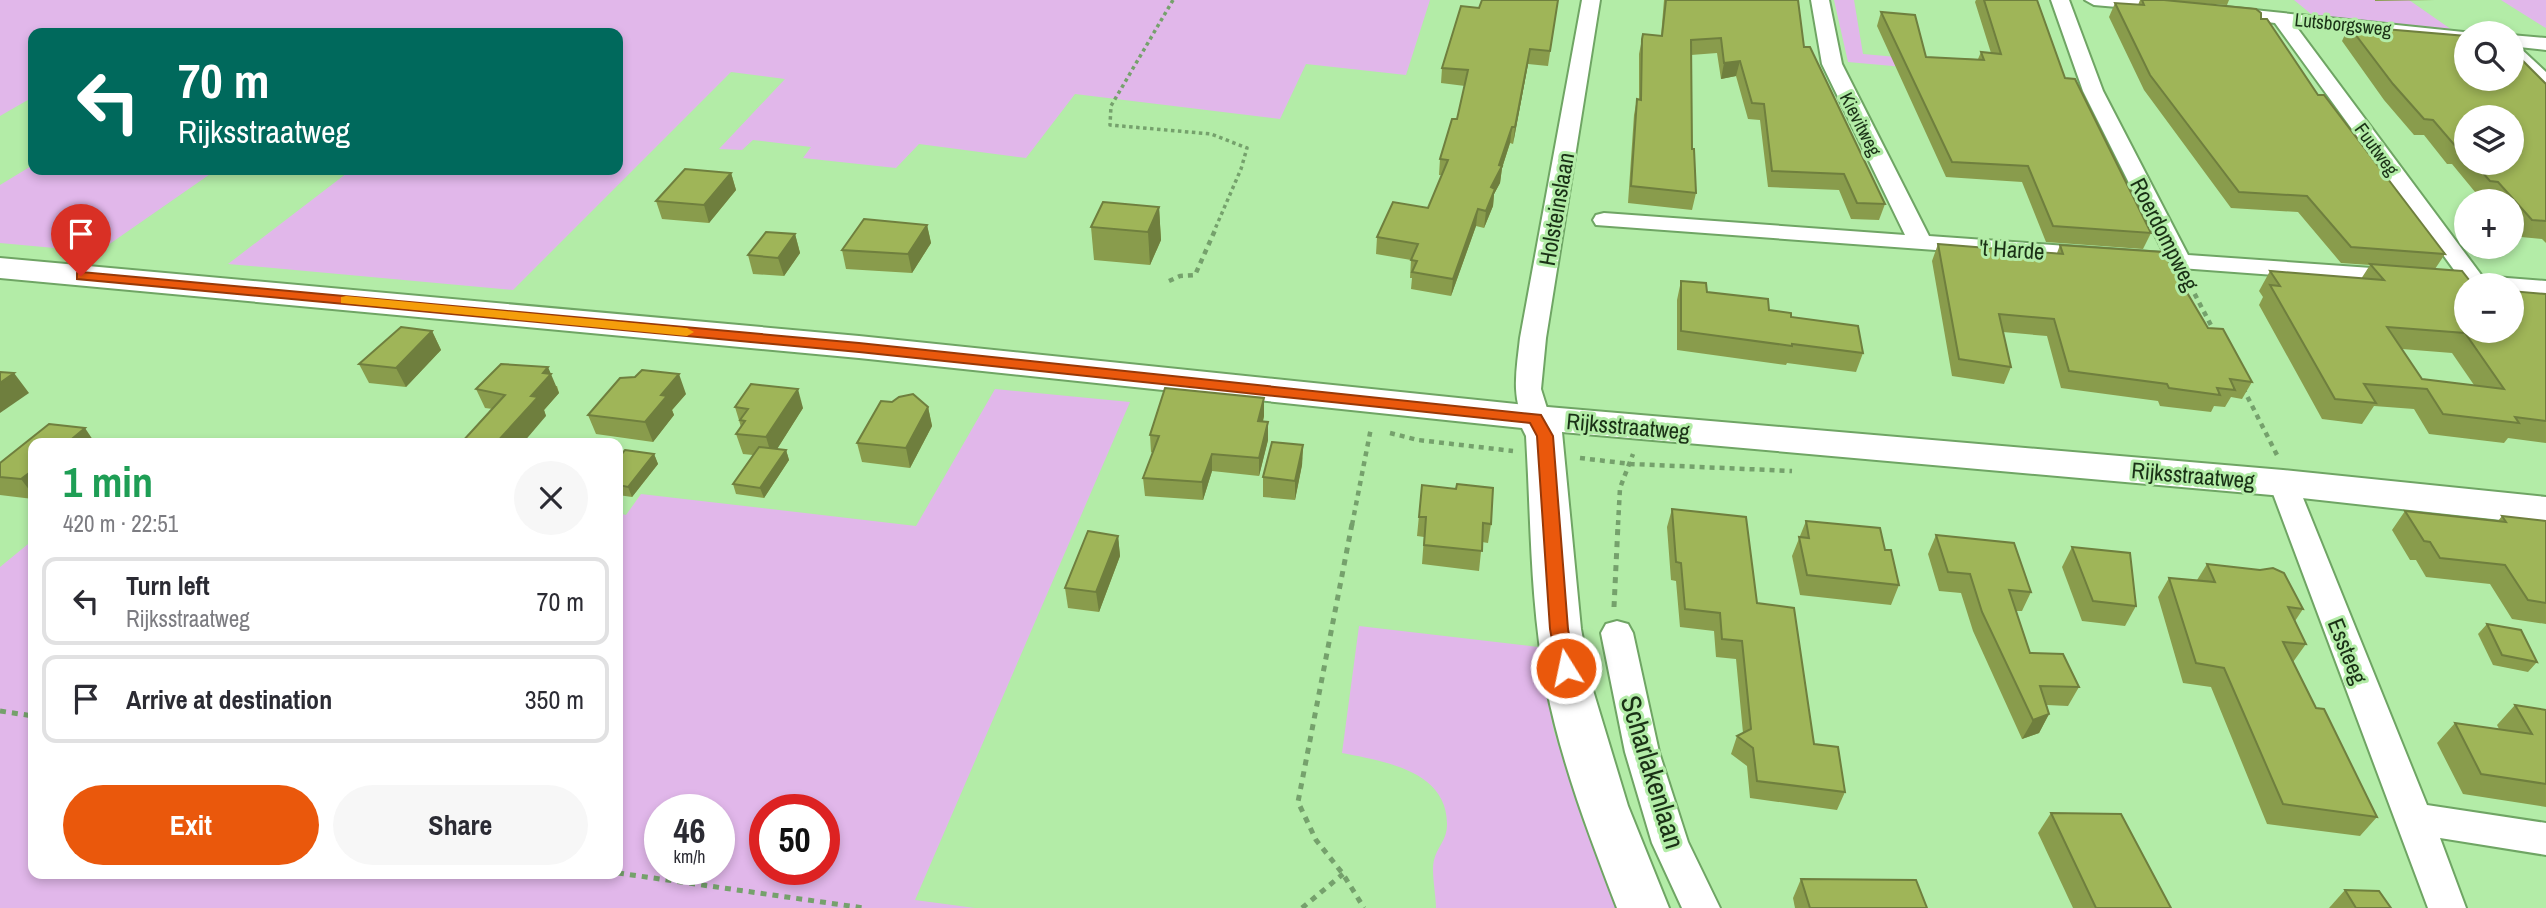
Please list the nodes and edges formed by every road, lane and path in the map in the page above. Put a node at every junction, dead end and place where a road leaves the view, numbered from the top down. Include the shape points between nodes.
1 (1173, 0) edge
2 (1591, 0) edge
3 (1820, 0) edge
4 (2060, 0) edge
5 (2094, 0) edge
6 (2280, 18) junction
7 (2454, 36) edge
8 (2524, 42) edge
9 (2546, 44) edge
10 (2524, 62) edge
11 (2546, 82) edge
12 (1604, 219) dead end
13 (1920, 242) junction
14 (2180, 262) junction
15 (0, 268) edge
16 (2468, 273) edge
17 (2454, 279) edge
18 (1169, 281) dead end
19 (2524, 286) edge
20 (2546, 288) edge
21 (2217, 338) edge
22 (2240, 383) edge
23 (1377, 400) junction
24 (1536, 418) junction
25 (1631, 426) junction
26 (2281, 473) junction
27 (2546, 511) edge
28 (1617, 632) joint
29 (0, 711) edge
30 (28, 715) edge
31 (2414, 818) junction
32 (2546, 839) edge
33 (623, 874) edge
34 (1343, 874) junction
35 (864, 908) edge
36 (1302, 908) edge
37 (1364, 908) edge
38 (1643, 908) edge
39 (1702, 908) edge
40 (2447, 908) edge

1 - 18 path via 1111,106 1110,125 1218,133 1247,148 1195,275
2 - 24 street, Holsteinslaan via 1533,338 1528,389
3 - 13 street, Kievitweg via 1832,64
4 - 14 street, Roerdompweg via 2092,91
5 - 6 street, Lutsborgsweg
6 - 7 street, Lutsborgsweg
6 - 16 street, Fuutweg
8 - 9 street
10 - 11 street
12 - 13 street, 't Harde
13 - 14 street, 't Harde
14 - 17 street, 't Harde
14 - 21 path, Roerdompweg
15 - 23 main road, Rijksstraatweg
19 - 20 street, 't Harde
22 - 26 path
23 - 24 main road, Rijksstraatweg
23 - 34 path via 1298,802 1317,840
24 - 25 main road, Rijksstraatweg
24 - 38 main road via 1545,436 1559,629 1569,687 1603,806
25 - 26 main road, Rijksstraatweg
25 - 28 path via 1633,457 1620,488 1614,607
26 - 27 main road, Rijksstraatweg
26 - 31 street, Essteeg
28 - 39 street, Scharlakenlaan via 1642,752 1670,842
29 - 30 path
31 - 32 street
31 - 40 street, Essteeg
33 - 35 path
34 - 36 path
34 - 37 path

